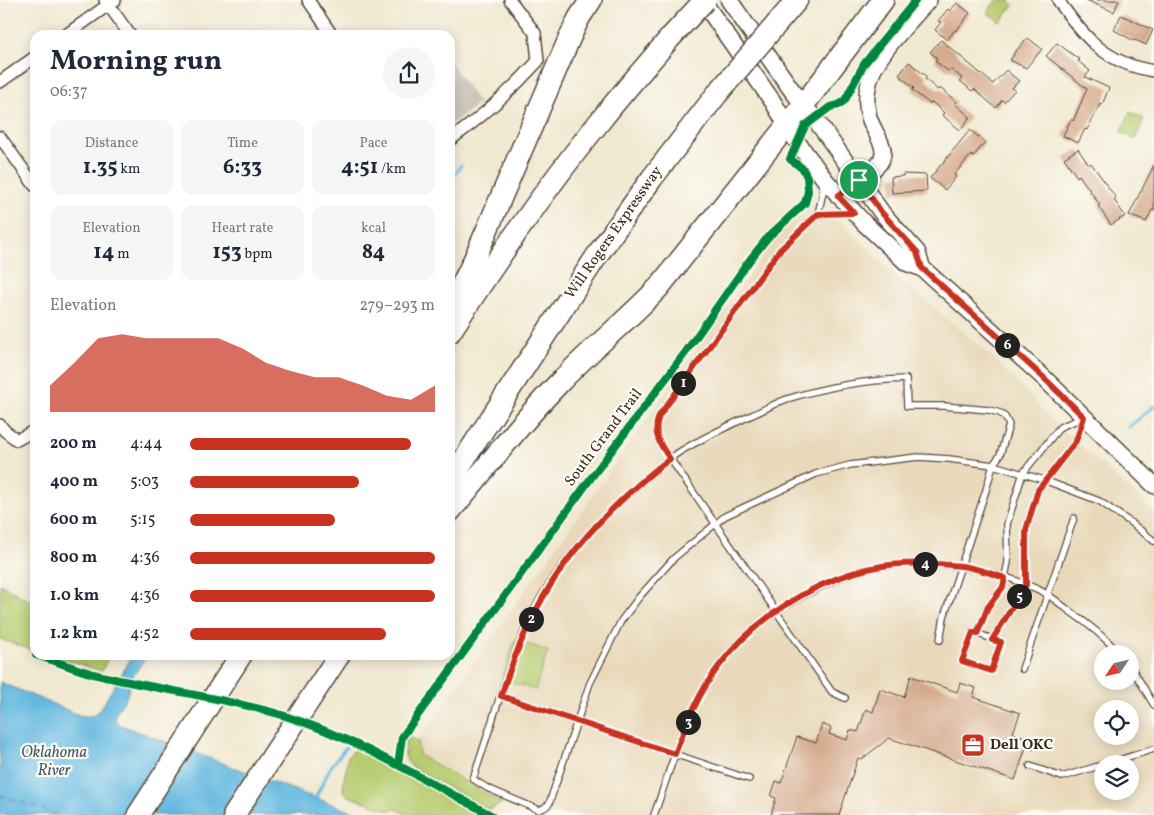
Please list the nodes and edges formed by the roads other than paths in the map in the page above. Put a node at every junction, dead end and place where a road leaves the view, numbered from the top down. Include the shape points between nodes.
1 (308, 0) edge
2 (510, 0) edge
3 (591, 0) edge
4 (703, 0) edge
5 (729, 0) edge
6 (797, 0) edge
7 (883, 0) edge
8 (929, 0) edge
9 (1058, 0) edge
10 (110, 2) edge
11 (73, 30) edge
12 (127, 30) edge
13 (329, 30) edge
14 (30, 61) edge
15 (1154, 71) edge
16 (0, 82) edge
17 (803, 104) junction
18 (787, 125) junction
19 (455, 136) edge
20 (0, 137) edge
21 (820, 173) junction
22 (30, 179) edge
23 (859, 180) junction
24 (838, 196) junction
25 (854, 213) junction
26 (818, 214) junction
27 (922, 268) junction
28 (455, 300) edge
29 (455, 324) edge
30 (1084, 417) junction
31 (0, 425) edge
32 (30, 433) edge
33 (670, 459) junction
34 (993, 465) junction
35 (455, 473) edge
36 (1023, 473) junction
37 (1044, 480) junction
38 (1154, 485) edge
39 (455, 505) edge
40 (1074, 518) dead end
41 (716, 524) junction
42 (1154, 542) edge
43 (961, 566) junction
44 (1005, 578) junction
45 (1026, 585) junction
46 (1048, 595) junction
47 (776, 612) junction
48 (977, 634) junction
49 (940, 640) dead end
50 (992, 640) junction
51 (1111, 645) edge
52 (238, 660) edge
53 (336, 660) edge
54 (1022, 669) dead end
55 (1139, 680) edge
56 (501, 696) junction
57 (845, 698) dead end
58 (1154, 705) edge
59 (577, 722) junction
60 (1154, 749) edge
61 (675, 754) junction
62 (1134, 755) edge
63 (1030, 766) dead end
64 (1094, 767) edge
65 (749, 779) dead end
66 (138, 815) edge
67 (234, 815) edge
68 (654, 815) edge

1 - 13 street
2 - 19 street via 535,32 538,61 485,114
3 - 28 highway via 570,37
4 - 18 main road
4 - 29 highway, bridge via 600,120 556,177
5 - 17 main road
6 - 35 highway, Will Rogers Expressway, bridge via 717,94 652,178 600,251
7 - 17 highway
8 - 23 street via 882,56 872,73 867,92 868,108 884,153 878,165
9 - 15 street via 1100,50 1133,67
10 - 11 street
10 - 12 street
14 - 16 street
17 - 18 highway
17 - 23 main road
18 - 21 main road
18 - 39 highway via 659,287 560,381
20 - 22 street
21 - 24 main road
21 - 26 lane via 823,192
23 - 24 street
23 - 27 main road via 882,213 917,252
24 - 25 main road
25 - 26 lane
25 - 27 main road via 907,263
26 - 33 lane via 779,251 659,416 656,424 658,439
27 - 30 main road
30 - 36 lane via 1060,427
30 - 37 lane via 1076,441
30 - 38 main road
31 - 32 street via 17,440
33 - 34 lane via 719,429 786,400 847,385 906,378 907,406 989,410 1005,417 1009,425 1005,443
33 - 41 lane
33 - 56 lane via 602,518 572,552 536,607 521,638
34 - 36 lane
34 - 41 lane via 918,457 850,465 816,474 725,516
34 - 43 lane
36 - 37 lane
36 - 44 lane via 1008,524
37 - 42 lane via 1099,501
37 - 45 lane via 1026,530
40 - 46 lane
41 - 47 lane
41 - 59 lane via 674,558 621,622 590,683
43 - 44 lane
43 - 47 lane via 879,566 822,586
43 - 49 lane
44 - 45 lane
44 - 48 lane
45 - 46 lane
45 - 50 lane
46 - 51 lane
46 - 54 lane
47 - 57 lane via 832,692
47 - 61 lane via 751,630 719,666 696,704
48 - 50 lane
48 - 50 lane via 973,632 962,661 991,671 1001,642
52 - 66 highway
53 - 67 highway
55 - 58 lane
56 - 59 lane
56 - 59 lane via 473,779 538,810 548,804
59 - 61 lane
60 - 62 lane
61 - 65 lane
61 - 68 lane
63 - 64 lane via 1062,777

